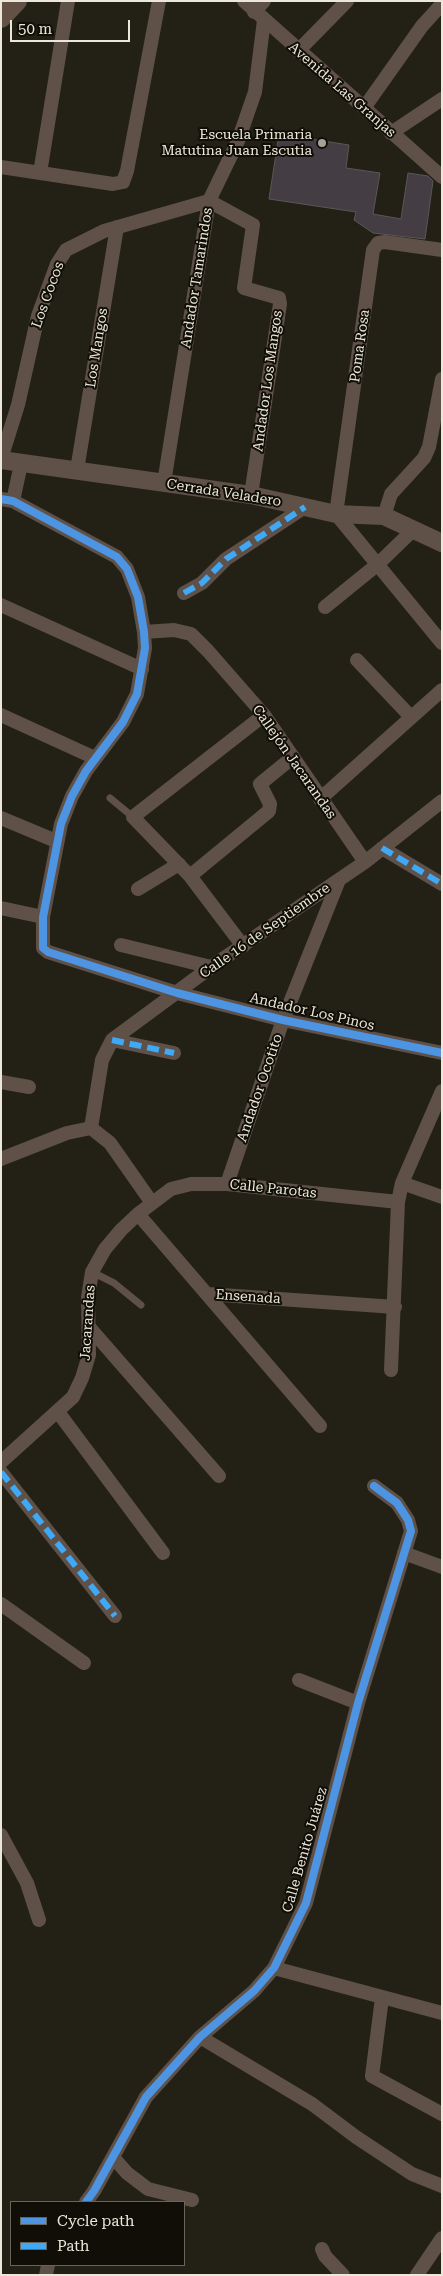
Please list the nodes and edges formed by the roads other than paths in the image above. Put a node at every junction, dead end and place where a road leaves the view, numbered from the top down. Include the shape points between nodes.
1 (17, 1) edge
2 (68, 1) edge
3 (159, 1) edge
4 (244, 1) edge
5 (264, 1) edge
6 (347, 1) edge
7 (442, 4) edge
8 (259, 16) junction
9 (1, 18) edge
10 (298, 50) junction
11 (442, 99) edge
12 (364, 108) junction
13 (392, 133) junction
14 (1, 167) edge
15 (40, 173) junction
16 (442, 177) edge
17 (209, 201) junction
18 (117, 227) junction
19 (442, 250) edge
20 (442, 379) edge
21 (1, 460) edge
22 (21, 464) junction
23 (77, 470) junction
24 (164, 483) junction
25 (251, 495) junction
26 (7, 500) edge
27 (305, 507) junction
28 (336, 514) junction
29 (384, 516) junction
30 (412, 531) junction
31 (442, 543) edge
32 (378, 564) junction
33 (184, 594) dead end
34 (1, 605) edge
35 (325, 607) dead end
36 (144, 632) junction
37 (442, 643) edge
38 (357, 660) dead end
39 (142, 669) junction
40 (442, 690) edge
41 (1, 714) edge
42 (264, 715) junction
43 (411, 717) junction
44 (293, 757) junction
45 (95, 758) junction
46 (110, 798) dead end
47 (320, 799) junction
48 (442, 801) edge
49 (133, 817) junction
50 (1, 818) edge
51 (56, 841) junction
52 (382, 848) junction
53 (365, 862) junction
54 (179, 864) junction
55 (190, 876) junction
56 (339, 880) junction
57 (442, 884) edge
58 (138, 889) dead end
59 (1, 908) edge
60 (43, 917) junction
61 (121, 945) dead end
62 (243, 946) junction
63 (211, 967) junction
64 (177, 993) junction
65 (283, 1020) junction
66 (112, 1040) junction
67 (174, 1052) dead end
68 (442, 1053) edge
69 (1, 1082) edge
70 (29, 1086) dead end
71 (442, 1091) edge
72 (436, 1121) edge
73 (91, 1128) junction
74 (1, 1159) edge
75 (402, 1183) junction
76 (227, 1184) junction
77 (442, 1197) edge
78 (398, 1202) junction
79 (152, 1203) junction
80 (138, 1214) junction
81 (92, 1272) junction
82 (207, 1294) junction
83 (141, 1305) dead end
84 (395, 1307) junction
85 (89, 1327) junction
86 (391, 1370) dead end
87 (58, 1412) junction
88 (320, 1426) dead end
89 (1, 1462) edge
90 (1, 1472) edge
91 (219, 1476) dead end
92 (374, 1486) dead end
93 (163, 1553) dead end
94 (404, 1553) junction
95 (442, 1567) edge
96 (1, 1604) edge
97 (115, 1616) dead end
98 (84, 1663) dead end
99 (299, 1680) dead end
100 (358, 1703) junction
101 (1, 1835) edge
102 (40, 1920) dead end
103 (274, 1968) junction
104 (382, 1998) junction
105 (442, 2013) edge
106 (200, 2037) junction
107 (442, 2114) edge
108 (113, 2157) junction
109 (442, 2186) edge
110 (192, 2200) dead end
111 (87, 2201) edge
112 (442, 2238) edge
113 (322, 2249) dead end
114 (343, 2275) edge
115 (417, 2275) edge

1 - 9 main road
2 - 15 street
3 - 15 street via 123,182 113,184
4 - 8 street, Avenida Las Granjas
5 - 8 street
6 - 10 street
7 - 12 street via 422,26
8 - 10 street, Avenida Las Granjas
8 - 17 street, Andador Tamarindos via 254,92 238,141
10 - 12 street, Avenida Las Granjas
11 - 13 street
12 - 13 street, Avenida Las Granjas
13 - 16 street, Avenida Las Granjas
14 - 15 street
17 - 18 street, Los Cocos
17 - 24 street, Andador Tamarindos
17 - 25 street, Andador Los Mangos via 253,225 244,288 279,298 280,304
18 - 21 street, Los Cocos via 82,240 66,250 57,264 38,316 18,405
18 - 23 street, Los Mangos
19 - 28 street, Poma Rosa via 385,242 378,243 374,250
20 - 29 street via 429,447 424,458 391,494
21 - 22 street, Cerrada Veladero
22 - 23 street, Cerrada Veladero
22 - 26 street
23 - 24 street, Cerrada Veladero
24 - 25 street, Cerrada Veladero
25 - 27 street, Cerrada Veladero
26 - 36 street via 117,557 127,568 138,597
27 - 28 street, Cerrada Veladero
27 - 33 street via 226,559 202,583
28 - 29 street, Cerrada Veladero
28 - 32 street
29 - 30 street, Cerrada Veladero
30 - 31 street, Cerrada Veladero
30 - 32 street
32 - 35 street
32 - 37 street
34 - 39 street
36 - 39 street
36 - 42 street, Callejón Jacarandas via 174,630 191,634
38 - 43 street
39 - 45 street via 137,694 123,722
40 - 43 street
41 - 45 street
42 - 44 street, Callejón Jacarandas
42 - 49 street
43 - 47 street
44 - 47 street, Callejón Jacarandas
44 - 55 street via 260,784 270,804 268,811
45 - 51 street via 72,796
46 - 49 lane
47 - 53 street, Callejón Jacarandas
48 - 52 street, Calle 16 de Septiembre
49 - 54 street
50 - 51 street
51 - 60 street
52 - 53 street, Calle 16 de Septiembre
52 - 57 street
53 - 56 street, Calle 16 de Septiembre
54 - 55 street
54 - 58 street
55 - 62 street
56 - 62 street, Calle 16 de Septiembre
56 - 65 street, Andador Ocotito
59 - 60 street
60 - 64 street, Andador Los Pinos via 43,948 48,952
61 - 63 street
62 - 63 street, Calle 16 de Septiembre
63 - 64 street, Calle 16 de Septiembre
64 - 65 street, Andador Los Pinos
64 - 66 street, Calle 16 de Septiembre
65 - 68 street, Andador Los Pinos
65 - 76 street, Andador Ocotito
66 - 67 street
66 - 73 street, Calle 16 de Septiembre via 102,1060
69 - 70 street
71 - 72 street
72 - 75 street
73 - 74 street via 66,1133
73 - 79 street via 110,1143
75 - 77 street
75 - 78 street
76 - 78 street, Calle Parotas
76 - 79 street, Calle Parotas via 191,1184 171,1189
78 - 84 street
79 - 80 street, Jacarandas
80 - 81 street, Jacarandas via 105,1249
80 - 82 street, Ensenada
81 - 83 lane via 114,1283
81 - 85 street, Jacarandas via 88,1297
82 - 84 street, Ensenada
82 - 88 street
84 - 86 street
85 - 87 street, Jacarandas via 89,1355 82,1378 73,1397
85 - 91 street
87 - 89 street, Jacarandas
87 - 93 street
90 - 97 street
92 - 94 street, Calle Benito Juárez via 397,1503 408,1520 411,1531
94 - 95 street
94 - 100 street, Calle Benito Juárez
96 - 98 street
99 - 100 street
100 - 103 street, Calle Benito Juárez via 306,1903
101 - 102 street via 27,1883
103 - 104 street
103 - 106 street, Calle Benito Juárez via 254,1991
104 - 105 street
104 - 107 street via 372,2076
106 - 108 street, Calle Benito Juárez via 146,2097
106 - 109 street via 312,2104 356,2138 412,2174
108 - 110 street via 148,2189
108 - 111 street, Calle Benito Juárez
112 - 115 street
113 - 114 street

